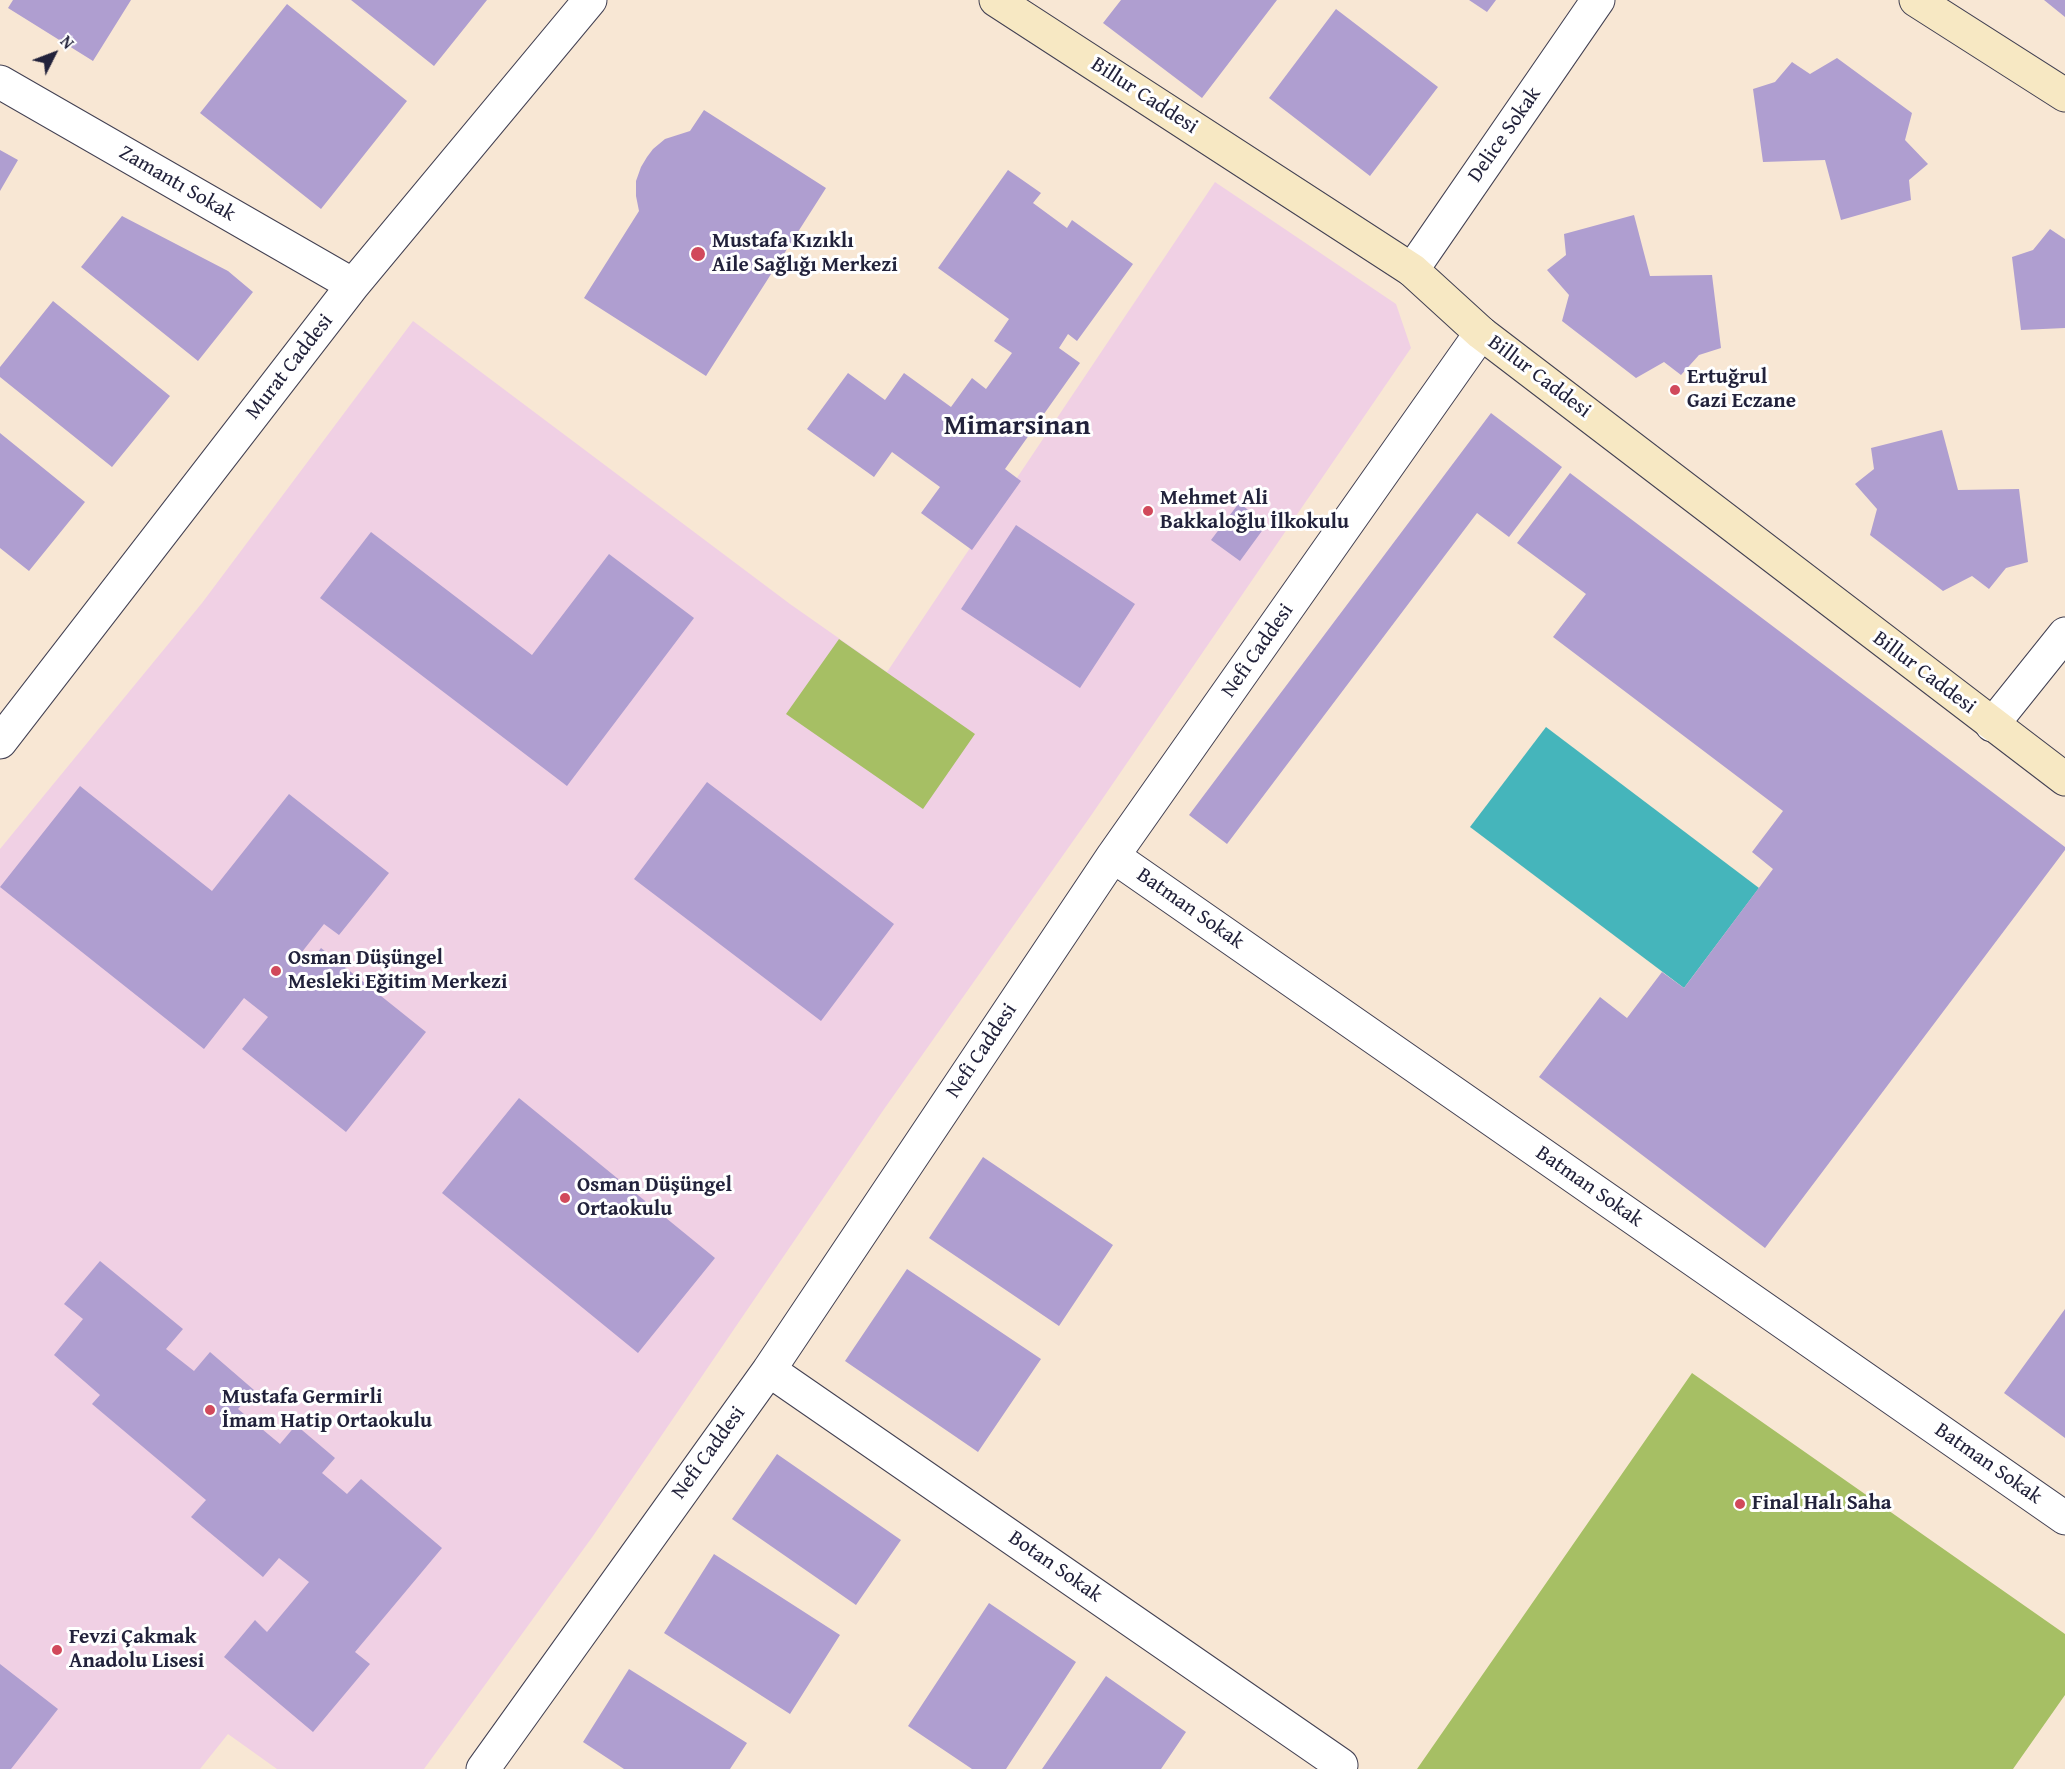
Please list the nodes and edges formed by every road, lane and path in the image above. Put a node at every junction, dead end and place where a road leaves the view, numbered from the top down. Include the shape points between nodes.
1 (590, 0) edge
2 (996, 0) edge
3 (1598, 0) edge
4 (1916, 0) edge
5 (0, 82) edge
6 (2065, 95) edge
7 (1412, 270) junction
8 (353, 285) junction
9 (1481, 333) junction
10 (2065, 634) edge
11 (1992, 725) junction
12 (0, 742) edge
13 (2065, 779) edge
14 (1113, 855) junction
15 (769, 1370) junction
16 (2065, 1518) edge
17 (1340, 1767) edge
18 (483, 1769) edge

1 - 8 street, Murat Caddesi
2 - 7 street, Billur Caddesi
3 - 7 street, Delice Sokak
4 - 6 street
5 - 8 street, Zamantı Sokak
7 - 9 street, Billur Caddesi
8 - 12 street, Murat Caddesi
9 - 11 street, Billur Caddesi
9 - 14 street, Nefi Caddesi
10 - 11 street
11 - 13 street, Billur Caddesi
14 - 15 street, Nefi Caddesi
14 - 16 street, Batman Sokak
15 - 17 street, Botan Sokak
15 - 18 street, Nefi Caddesi

